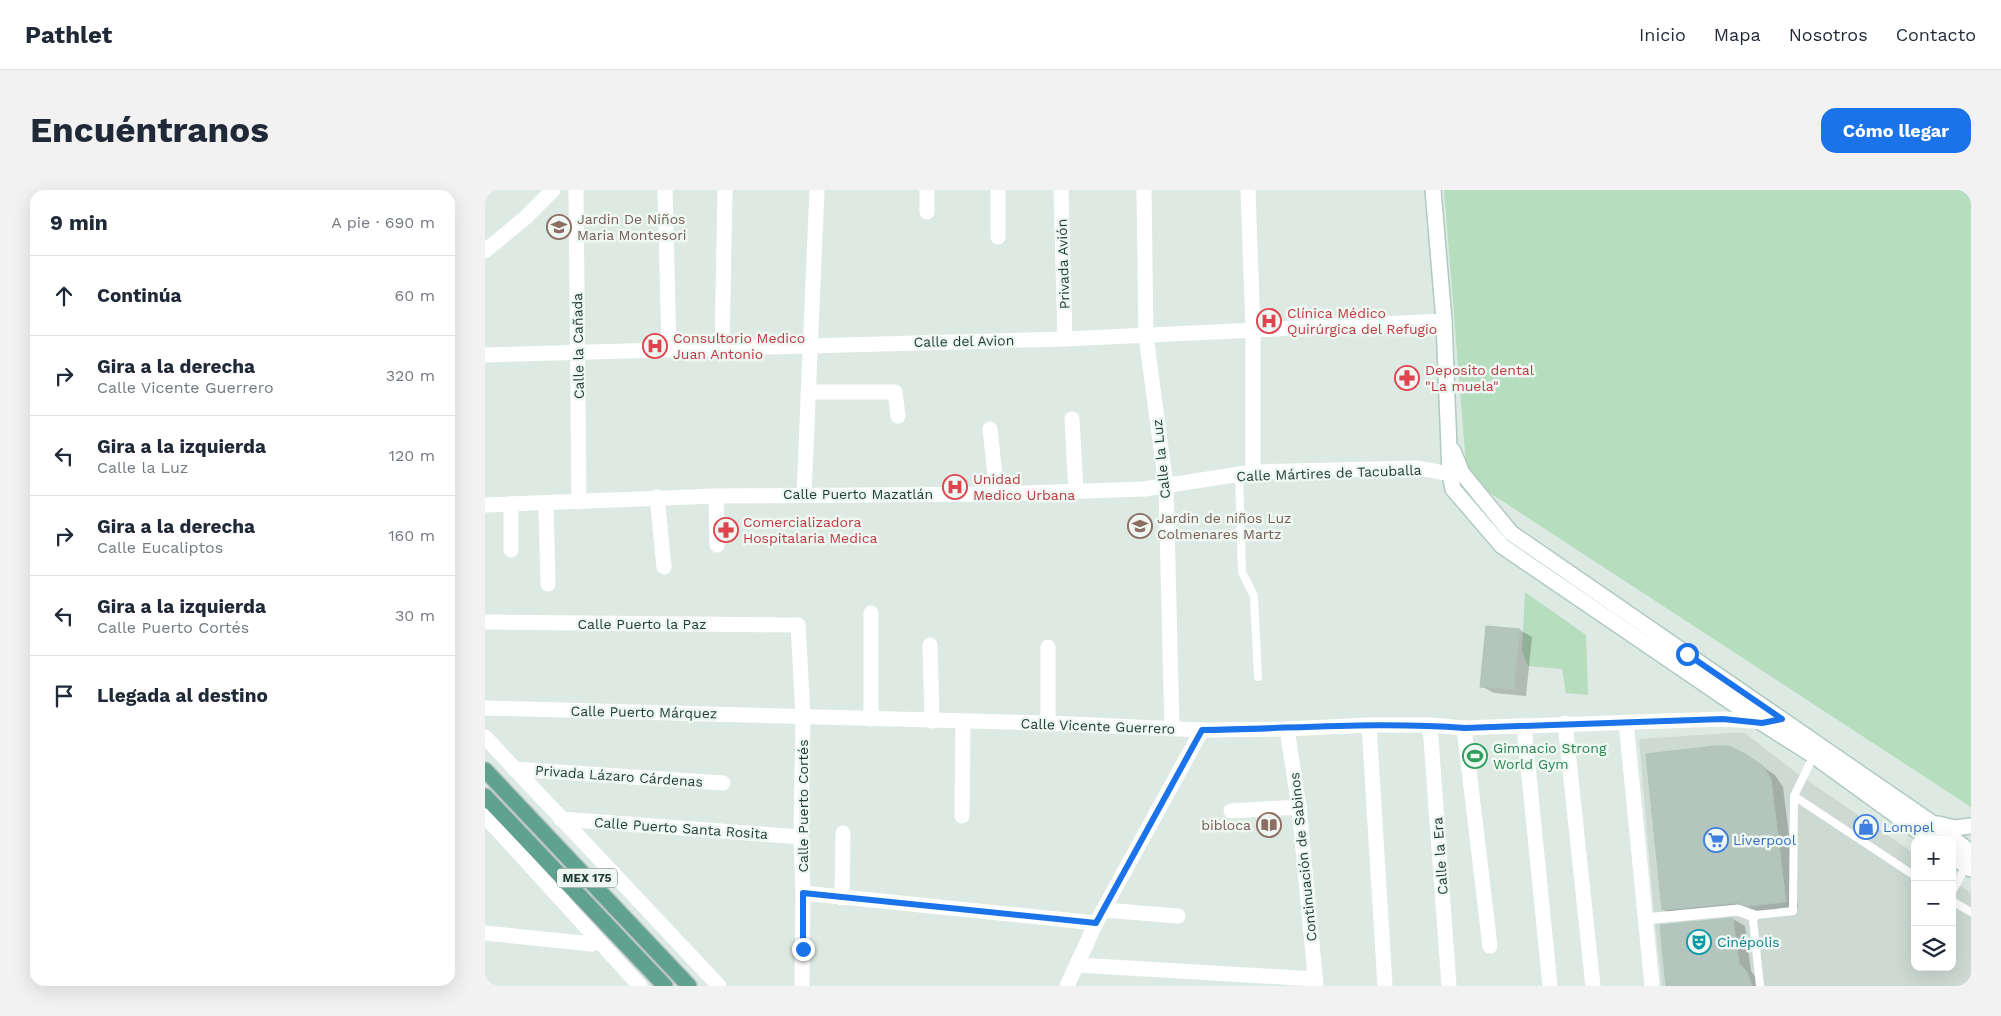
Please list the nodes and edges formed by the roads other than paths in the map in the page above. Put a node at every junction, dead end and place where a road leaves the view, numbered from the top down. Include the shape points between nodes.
1 (553, 190) edge
2 (576, 190) edge
3 (665, 190) edge
4 (725, 190) edge
5 (817, 190) edge
6 (927, 190) edge
7 (998, 190) edge
8 (1061, 190) edge
9 (1144, 190) edge
10 (1248, 190) edge
11 (1433, 190) edge
12 (927, 212) dead end
13 (998, 236) dead end
14 (485, 251) edge
15 (1444, 321) junction
16 (1253, 331) junction
17 (1146, 336) junction
18 (1065, 339) junction
19 (811, 345) junction
20 (722, 348) junction
21 (669, 349) junction
22 (578, 353) junction
23 (485, 355) edge
24 (808, 392) junction
25 (898, 416) dead end
26 (1072, 419) dead end
27 (990, 429) dead end
28 (1246, 473) junction
29 (1456, 474) junction
30 (1166, 486) junction
31 (1075, 491) junction
32 (804, 494) junction
33 (997, 494) junction
34 (716, 496) junction
35 (657, 497) junction
36 (579, 502) junction
37 (546, 503) junction
38 (485, 504) edge
39 (511, 504) junction
40 (717, 545) dead end
41 (511, 550) dead end
42 (664, 567) dead end
43 (548, 584) dead end
44 (1623, 610) junction
45 (871, 613) dead end
46 (485, 622) edge
47 (1615, 624) junction
48 (798, 625) joint
49 (930, 645) dead end
50 (1048, 647) dead end
51 (1257, 677) dead end
52 (485, 708) edge
53 (803, 716) junction
54 (871, 718) junction
55 (1782, 719) junction
56 (932, 721) junction
57 (963, 722) junction
58 (1626, 722) junction
59 (1048, 723) junction
60 (1565, 723) junction
61 (1762, 723) junction
62 (1369, 724) junction
63 (1430, 726) junction
64 (1524, 726) junction
65 (1465, 728) junction
66 (1172, 729) junction
67 (1287, 729) junction
68 (1202, 730) junction
69 (485, 737) edge
70 (1816, 750) junction
71 (514, 769) junction
72 (485, 770) edge
73 (723, 783) dead end
74 (485, 796) edge
75 (1794, 796) junction
76 (1299, 807) junction
77 (1231, 811) dead end
78 (485, 816) edge
79 (962, 816) dead end
80 (561, 820) junction
81 (1932, 823) junction
82 (1971, 826) edge
83 (843, 833) dead end
84 (1925, 836) edge
85 (801, 837) junction
86 (1956, 857) edge
87 (1970, 862) edge
88 (1911, 873) edge
89 (1956, 885) edge
90 (803, 893) junction
91 (842, 898) junction
92 (1956, 903) edge
93 (1971, 912) edge
94 (1100, 916) junction
95 (1178, 916) dead end
96 (1754, 916) junction
97 (1645, 919) junction
98 (485, 933) edge
99 (597, 940) junction
100 (1490, 946) dead end
101 (1078, 965) junction
102 (1316, 983) edge
103 (640, 986) edge
104 (665, 986) edge
105 (689, 986) edge
106 (719, 986) edge
107 (803, 986) edge
108 (1067, 986) edge
109 (1385, 986) edge
110 (1449, 986) edge
111 (1550, 986) edge
112 (1593, 986) edge
113 (1652, 986) edge
114 (1761, 986) edge

1 - 14 street
2 - 22 street, Calle la Cañada
3 - 21 street
4 - 20 street
5 - 19 street
6 - 12 street
7 - 13 street
8 - 18 street, Privada Avión
9 - 17 street, Calle la Luz
10 - 16 street
11 - 15 street
15 - 16 street, Calle del Avion
15 - 29 street via 1450,444
16 - 17 street, Calle del Avion
16 - 28 street
17 - 18 street, Calle del Avion
17 - 30 street, Calle la Luz
18 - 19 street, Calle del Avion
19 - 20 street, Calle del Avion
19 - 24 street
20 - 21 street, Calle del Avion
21 - 22 street, Calle del Avion
22 - 23 street, Calle del Avion
22 - 36 street, Calle la Cañada
24 - 25 street via 895,392
24 - 32 street
26 - 31 street
27 - 33 street
28 - 29 street, Calle Mártires de Tacuballa via 1418,468
28 - 30 street, Calle Mártires de Tacuballa
28 - 51 lane via 1242,572 1254,596
29 - 44 street via 1511,533
29 - 47 street via 1453,488 1502,546
30 - 31 street, Calle Puerto Mazatlán
30 - 66 street, Calle la Luz
31 - 33 street, Calle Puerto Mazatlán
32 - 33 street, Calle Puerto Mazatlán
32 - 34 street, Calle Puerto Mazatlán
34 - 35 street, Calle Puerto Mazatlán
34 - 40 street
35 - 36 street, Calle Puerto Mazatlán
35 - 42 street
36 - 37 street, Calle Puerto Mazatlán
37 - 39 street, Calle Puerto Mazatlán
37 - 43 street
38 - 39 street, Calle Puerto Mazatlán
39 - 41 street
44 - 47 street
44 - 55 street
45 - 54 street
46 - 48 street, Calle Puerto la Paz
47 - 61 street
48 - 53 street, Calle Puerto Cortés
49 - 56 street
50 - 59 street
52 - 53 street, Calle Puerto Márquez
53 - 54 street, Calle Vicente Guerrero
53 - 85 street, Calle Puerto Cortés
54 - 56 street, Calle Vicente Guerrero
55 - 61 street, Calle Vicente Guerrero
55 - 70 street
56 - 57 street, Calle Vicente Guerrero
57 - 59 street, Calle Vicente Guerrero
57 - 79 street
58 - 60 street, Calle Vicente Guerrero
58 - 61 street, Calle Vicente Guerrero via 1723,719
58 - 97 street
59 - 66 street, Calle Vicente Guerrero
60 - 64 street, Calle Vicente Guerrero
60 - 112 street
61 - 70 street
62 - 63 street, Calle Vicente Guerrero
62 - 67 street, Calle Vicente Guerrero
62 - 109 street
63 - 65 street, Calle Vicente Guerrero
63 - 110 street, Calle la Era
64 - 65 street, Calle Vicente Guerrero
64 - 111 street
65 - 100 street
66 - 68 street, Calle Vicente Guerrero
67 - 68 street, Calle Vicente Guerrero
67 - 76 street, Continuación de Sabinos
68 - 94 street
69 - 71 street
70 - 75 lane
70 - 81 street
70 - 84 street
71 - 73 street, Privada Lázaro Cárdenas
71 - 80 street
72 - 105 main road, MEX 175
74 - 104 main road, MEX 175
75 - 88 lane
75 - 96 lane via 1793,911
76 - 77 street
76 - 102 street, Continuación de Sabinos
78 - 99 street
80 - 85 street, Calle Puerto Santa Rosita
80 - 106 street
81 - 82 street via 1955,828
81 - 87 street
83 - 91 street
85 - 90 street, Calle Puerto Cortés
86 - 87 street
87 - 89 lane
90 - 91 street
90 - 107 street, Calle Puerto Cortés
91 - 94 street
92 - 93 lane
94 - 95 street
94 - 101 street
96 - 97 street via 1738,910
96 - 114 lane
97 - 113 street
98 - 99 street via 592,944
99 - 103 street
101 - 102 street
101 - 108 street

